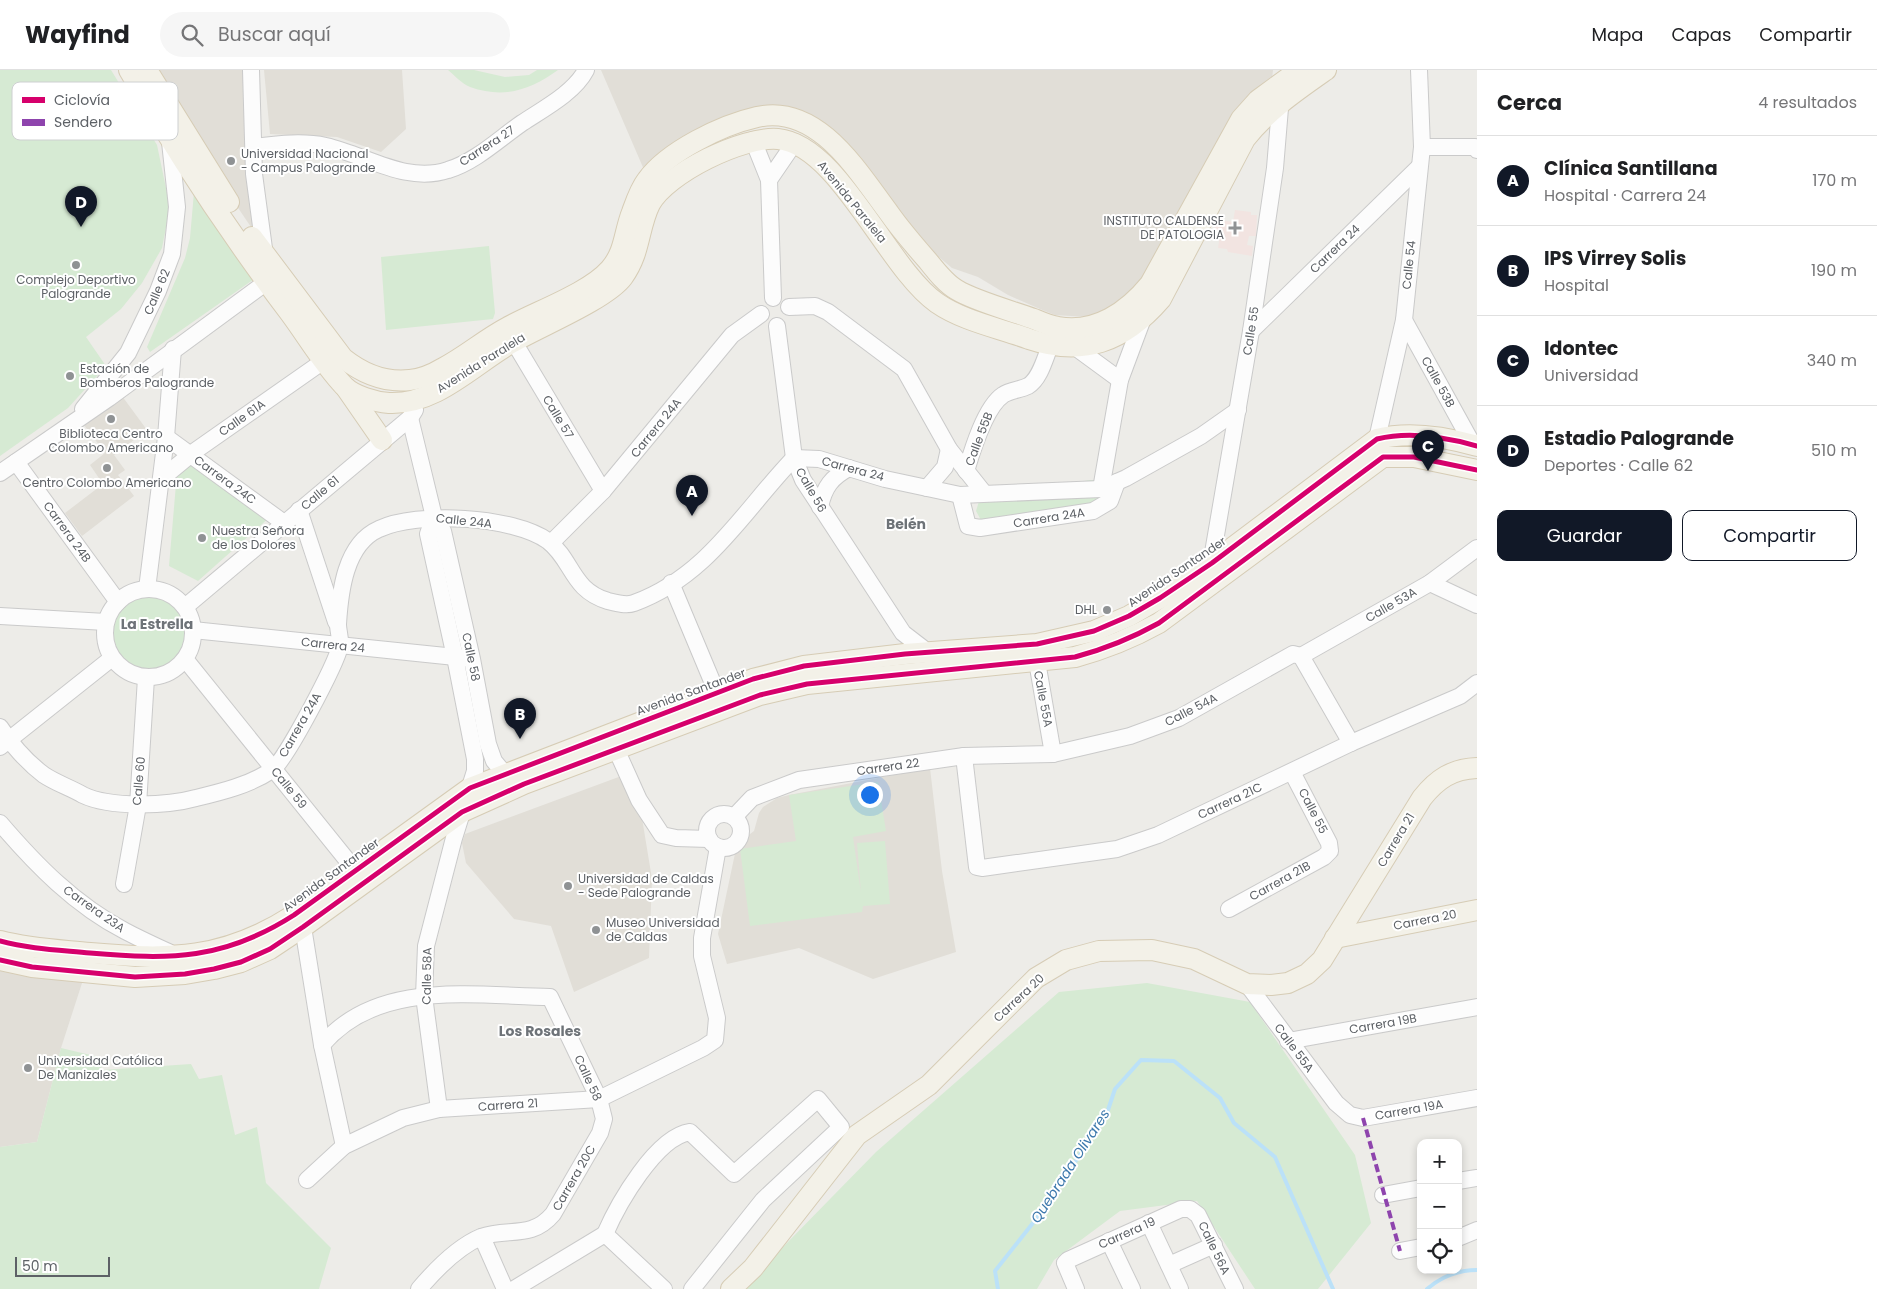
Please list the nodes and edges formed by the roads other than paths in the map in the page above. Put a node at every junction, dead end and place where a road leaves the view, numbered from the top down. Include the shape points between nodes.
1 (129, 70) edge
2 (147, 70) edge
3 (251, 70) edge
4 (586, 70) edge
5 (1326, 70) edge
6 (1419, 70) edge
7 (1289, 74) edge
8 (137, 82) edge
9 (154, 82) edge
10 (1281, 102) junction
11 (178, 121) edge
12 (171, 140) edge
13 (173, 140) edge
14 (753, 140) junction
15 (795, 142) junction
16 (1422, 146) junction
17 (254, 147) junction
18 (1477, 150) edge
19 (1418, 168) junction
20 (769, 180) junction
21 (265, 256) junction
22 (272, 278) junction
23 (1150, 284) junction
24 (773, 298) junction
25 (789, 307) junction
26 (761, 314) junction
27 (1143, 319) junction
28 (1404, 320) junction
29 (777, 326) junction
30 (1251, 331) junction
31 (514, 342) junction
32 (1050, 346) junction
33 (1074, 347) junction
34 (173, 348) junction
35 (128, 353) junction
36 (325, 360) junction
37 (443, 368) junction
38 (136, 377) junction
39 (1120, 380) junction
40 (346, 388) junction
41 (424, 397) junction
42 (1238, 410) junction
43 (410, 418) junction
44 (70, 424) junction
45 (166, 437) junction
46 (382, 440) junction
47 (1475, 445) edge
48 (1380, 448) junction
49 (949, 449) junction
50 (190, 455) junction
51 (794, 458) junction
52 (16, 462) junction
53 (1107, 464) junction
54 (1144, 467) junction
55 (849, 468) junction
56 (1477, 470) edge
57 (966, 471) junction
58 (0, 473) edge
59 (161, 479) junction
60 (1117, 482) junction
61 (928, 488) junction
62 (1101, 489) junction
63 (603, 492) junction
64 (984, 493) junction
65 (960, 495) junction
66 (820, 507) junction
67 (299, 510) junction
68 (434, 517) junction
69 (284, 523) junction
70 (551, 543) junction
71 (1477, 548) edge
72 (1212, 563) junction
73 (322, 579) junction
74 (344, 579) junction
75 (671, 583) junction
76 (1430, 583) junction
77 (147, 589) junction
78 (1205, 590) junction
79 (118, 602) junction
80 (1477, 605) edge
81 (185, 606) junction
82 (0, 616) edge
83 (106, 622) junction
84 (338, 626) junction
85 (194, 630) junction
86 (903, 633) junction
87 (340, 645) junction
88 (1035, 652) junction
89 (929, 653) junction
90 (905, 654) junction
91 (1297, 655) junction
92 (455, 657) junction
93 (112, 658) junction
94 (185, 659) junction
95 (472, 659) junction
96 (887, 676) junction
97 (146, 678) junction
98 (1474, 686) edge
99 (717, 693) junction
100 (3, 738) edge
101 (1351, 743) junction
102 (616, 749) junction
103 (1053, 754) junction
104 (964, 756) junction
105 (1477, 768) edge
106 (274, 769) junction
107 (1292, 772) junction
108 (504, 773) junction
109 (524, 784) junction
110 (470, 788) junction
111 (138, 805) junction
112 (462, 812) junction
113 (734, 818) junction
114 (0, 823) edge
115 (714, 843) junction
116 (1330, 851) joint
117 (355, 870) junction
118 (124, 884) dead end
119 (1229, 909) dead end
120 (1477, 910) edge
121 (303, 927) junction
122 (1336, 938) junction
123 (0, 941) edge
124 (179, 957) junction
125 (0, 960) edge
126 (1247, 984) junction
127 (424, 996) junction
128 (1477, 1007) edge
129 (1288, 1041) junction
130 (322, 1045) junction
131 (1477, 1098) edge
132 (599, 1099) junction
133 (439, 1109) junction
134 (1343, 1110) joint
135 (600, 1133) joint
136 (344, 1146) junction
137 (1477, 1178) edge
138 (307, 1180) dead end
139 (1462, 1180) edge
140 (1417, 1189) edge
141 (1383, 1195) dead end
142 (1190, 1209) joint
143 (1149, 1223) junction
144 (1477, 1230) edge
145 (605, 1234) junction
146 (1462, 1236) edge
147 (482, 1237) junction
148 (1109, 1241) junction
149 (1214, 1245) junction
150 (1417, 1248) edge
151 (1400, 1252) dead end
152 (1169, 1264) junction
153 (1073, 1288) edge
154 (419, 1289) edge
155 (505, 1289) edge
156 (514, 1289) edge
157 (664, 1289) edge
158 (692, 1289) edge
159 (731, 1289) edge
160 (1132, 1289) edge
161 (1180, 1289) edge
162 (1235, 1289) edge

1 - 8 main road, Avenida Paralela
2 - 9 main road, Avenida Paralela
3 - 17 street
4 - 17 street, Carrera 27 via 561,96 468,161 448,170 425,174 405,172 327,146 300,142
5 - 10 main road, Avenida Paralela
6 - 16 street, Calle 54
7 - 10 street, Calle 55
7 - 23 main road, Avenida Paralela via 1241,119
10 - 27 main road, Avenida Paralela via 1245,139 1160,299
10 - 30 street, Calle 55 via 1275,168
11 - 21 main road, Avenida Paralela
12 - 35 street, Calle 62 via 177,207 172,254
13 - 22 main road, Avenida Paralela via 206,195
14 - 15 main road, Avenida Paralela via 775,138
14 - 20 street
14 - 31 main road, Avenida Paralela via 737,144 668,183 650,204 636,253 619,282
15 - 20 street
15 - 32 main road, Avenida Paralela via 829,170 918,285 936,302 957,314
16 - 18 street via 1466,146
16 - 19 street, Calle 54
17 - 21 street via 254,174
19 - 28 street, Calle 54
19 - 30 street, Carrera 24
20 - 24 street
21 - 22 main road, Avenida Paralela
22 - 34 street, Calle 62
22 - 36 main road, Avenida Paralela
22 - 37 main road, Avenida Paralela via 334,348 368,375 395,381 423,377
23 - 27 street
23 - 37 main road, Avenida Paralela via 1120,313 1092,325 1073,328 1057,328 956,290 903,232 847,156 830,140 798,121 781,115 766,115 722,128 659,166 637,197 620,254 610,269 595,282 499,332
24 - 25 street via 783,299
24 - 26 street via 763,305
25 - 29 street via 789,317
25 - 49 street via 815,306 828,312 904,369
26 - 29 street via 765,322
26 - 63 street, Carrera 24A via 732,335
27 - 33 main road, Avenida Paralela via 1105,342
27 - 39 street
28 - 47 street, Calle 53B
28 - 48 street, Calle 54
29 - 51 street, Calle 56
30 - 42 street, Calle 55
31 - 41 main road, Avenida Paralela via 446,387
31 - 63 street, Calle 57
32 - 33 main road, Avenida Paralela
32 - 57 street, Calle 55B via 1035,380 1003,395 992,406
33 - 39 street
34 - 38 street, Calle 62
34 - 45 street
35 - 38 street via 121,374 126,378
35 - 44 street, Calle 62
36 - 40 main road, Avenida Paralela
36 - 50 street, Calle 61A
37 - 41 street, Calle 61
38 - 44 street, Calle 62
39 - 53 street
40 - 41 main road, Avenida Paralela via 371,400 387,403
40 - 46 main road
41 - 43 street, Calle 61
42 - 54 street, Carrera 24 via 1201,436
42 - 72 street, Calle 55
43 - 46 street, Calle 61
43 - 68 street, Calle 58
44 - 52 street, Calle 62
45 - 50 street, Carrera 24C
45 - 59 street
46 - 67 street, Calle 61
47 - 48 main road, Avenida Santander via 1396,434
48 - 56 main road
48 - 72 main road, Avenida Santander
48 - 78 main road, Avenida Santander
49 - 57 street
49 - 61 street via 945,467
50 - 59 street, Calle 61A
50 - 69 street, Carrera 24C
51 - 55 street, Carrera 24 via 819,460
51 - 66 street, Calle 56
51 - 75 street via 722,544
52 - 58 street, Calle 62
52 - 79 street, Carrera 24B
53 - 54 street
53 - 62 street
54 - 60 street, Carrera 24
55 - 61 street, Carrera 24
55 - 66 street via 829,483
57 - 64 street
59 - 77 street
60 - 62 street, Carrera 24
60 - 65 street, Carrera 24A via 1108,503 1093,511 980,528 968,526
61 - 65 street, Carrera 24
62 - 64 street, Carrera 24
63 - 70 street, Carrera 24A
64 - 65 street, Carrera 24
66 - 86 street, Calle 56
67 - 69 street, Calle 61
67 - 73 street
68 - 70 street, Calle 24A via 518,528
68 - 74 street, Calle 24A via 380,528 367,535 354,553
68 - 92 street, Calle 58 via 428,534
68 - 95 street, Calle 58 via 443,531
69 - 81 street, Calle 61
70 - 75 street via 585,590 598,598 632,604
71 - 76 street, Calle 53A
72 - 78 street, Calle 55
72 - 88 main road, Avenida Santander via 1129,616
73 - 74 street via 333,584
73 - 84 street
74 - 84 street, Calle 24A
75 - 99 street
76 - 80 street
76 - 91 street, Calle 53A
77 - 79 street
77 - 81 street via 170,594
78 - 88 main road, Avenida Santander via 1132,638 1075,657
79 - 83 street
81 - 85 street
82 - 83 street
83 - 93 street via 106,641
84 - 87 street, Calle 24A
85 - 87 street, Carrera 24
85 - 94 street
86 - 89 street, Calle 56
86 - 90 street, Calle 56
87 - 92 street, Carrera 24
87 - 106 street, Carrera 24A via 313,705
88 - 89 main road, Avenida Santander
88 - 96 main road, Avenida Santander
88 - 103 street, Calle 55A
89 - 90 main road, Avenida Santander
90 - 96 street
90 - 99 main road, Avenida Santander via 782,671
91 - 101 street
91 - 103 street, Calle 54A via 1179,718 1130,736
92 - 95 street, Carrera 24
92 - 110 street, Calle 58 via 474,759
93 - 97 street via 126,671
93 - 100 street
94 - 97 street via 168,673
94 - 106 street, Calle 59
95 - 108 street, Calle 58 via 488,744 494,761
96 - 102 main road, Avenida Santander via 807,684 760,695
97 - 111 street, Calle 60
98 - 101 street, Carrera 21C via 1460,696
99 - 108 main road, Avenida Santander
100 - 111 street, Carrera 24A via 44,775 88,797
101 - 107 street, Carrera 21C
102 - 109 main road, Avenida Santander
102 - 115 street via 639,800 662,835
103 - 104 street, Carrera 22
104 - 107 street, Carrera 21C via 977,866 982,868 1117,849 1158,835
104 - 113 street, Carrera 22 via 799,780 752,798
105 - 122 main road, Carrera 21 via 1450,773 1434,783
106 - 111 street, Carrera 24A via 231,789 185,801
106 - 117 street, Calle 59
107 - 116 street, Calle 55 via 1330,843
108 - 109 street, Calle 58
108 - 110 main road, Avenida Santander
109 - 112 main road, Avenida Santander
110 - 112 street, Calle 58A
110 - 117 main road, Avenida Santander
111 - 118 street, Calle 60
112 - 121 main road, Avenida Santander
112 - 127 street, Calle 58A via 426,946
113 - 115 street via 740,827 738,839 730,846
113 - 115 street via 724,814 712,818 707,828
114 - 124 street, Carrera 23A via 34,862 76,900 123,930
115 - 132 street, Carrera 21 via 702,956 717,1018 715,1040
116 - 119 street, Carrera 21B
117 - 124 main road, Avenida Santander via 267,932 224,948
120 - 122 main road, Carrera 20
121 - 125 main road, Avenida Santander via 270,949 241,962 159,977 32,967
121 - 130 street
122 - 126 main road, Carrera 20 via 1322,960 1307,974 1288,983
123 - 124 main road, Avenida Santander via 35,948 138,957
126 - 129 street, Calle 55A
126 - 159 main road, Carrera 20 via 1194,959 1152,950 1099,951 1066,960 1036,978 929,1085 857,1135 753,1268
127 - 130 street via 393,1001 356,1016 334,1031
127 - 132 street, Calle 58 via 550,997
127 - 133 street, Calle 58A
128 - 129 street, Carrera 19B
129 - 134 street, Calle 55A
130 - 136 street
131 - 134 street, Carrera 19A via 1363,1118
132 - 133 street, Carrera 21
132 - 135 street, Calle 58 via 604,1119
133 - 136 street, Carrera 21 via 403,1118
135 - 147 street, Carrera 20C via 545,1223 534,1230
136 - 138 street, Carrera 21
137 - 139 street
140 - 141 street
142 - 143 street, Carrera 19 via 1181,1209
142 - 149 street, Calle 56A via 1198,1215
143 - 148 street, Carrera 19
143 - 152 street
144 - 146 street
145 - 156 street
145 - 157 street
145 - 158 street via 636,1181 658,1153 680,1134 690,1132 734,1174 818,1099 841,1127 763,1200
147 - 154 street, Carrera 20C via 456,1252
147 - 155 street
148 - 153 street, Carrera 19 via 1065,1263
148 - 160 street
149 - 152 street
149 - 162 street, Calle 56A
150 - 151 street
152 - 161 street

